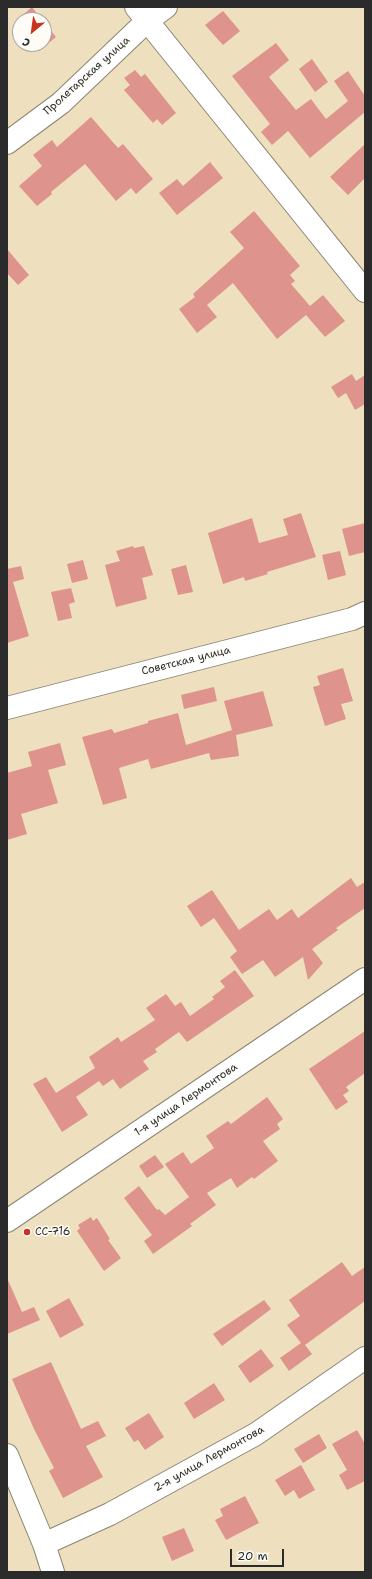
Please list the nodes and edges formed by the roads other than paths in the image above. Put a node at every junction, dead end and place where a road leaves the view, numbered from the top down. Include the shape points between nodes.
1 (166, 7) edge
2 (141, 15) edge
3 (7, 143) edge
4 (365, 291) edge
5 (365, 613) edge
6 (7, 708) edge
7 (365, 978) edge
8 (7, 1221) edge
9 (365, 1358) edge
10 (7, 1455) edge
11 (44, 1544) junction
12 (53, 1572) edge

1 - 2 street, Пролетарская улица
2 - 3 street, Пролетарская улица via 60,103
2 - 4 street
5 - 6 street, Советская улица via 352,619
7 - 8 street, 1-я улица Лермонтова
9 - 11 street, 2-я улица Лермонтова via 256,1434 110,1514
10 - 11 street
11 - 12 street

